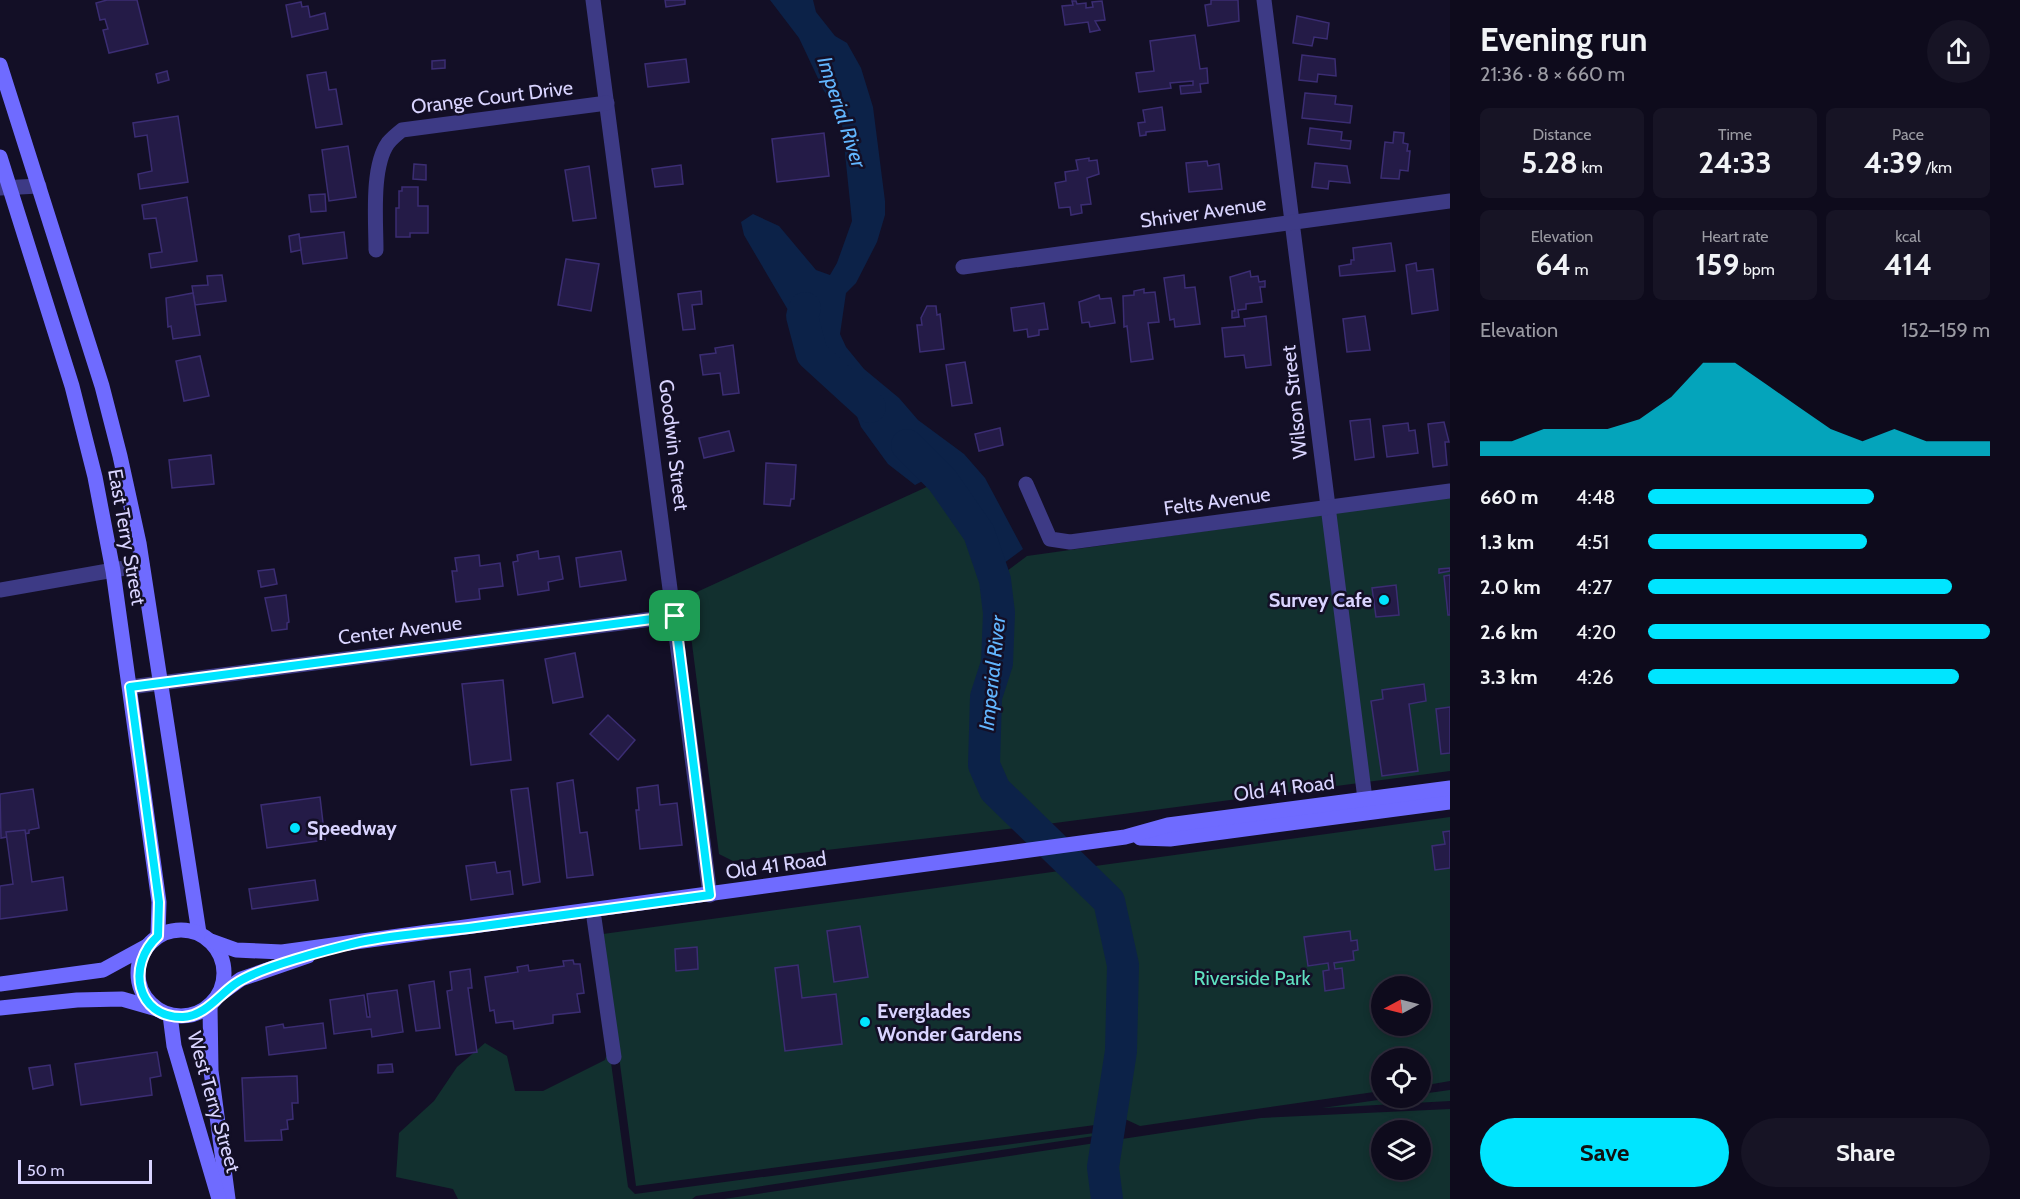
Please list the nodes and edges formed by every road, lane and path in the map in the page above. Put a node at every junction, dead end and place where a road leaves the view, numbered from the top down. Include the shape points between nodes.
1 (593, 0) edge
2 (1264, 0) edge
3 (0, 65) edge
4 (607, 103) junction
5 (0, 157) edge
6 (39, 186) junction
7 (5, 188) edge
8 (1450, 201) edge
9 (1292, 221) junction
10 (376, 250) dead end
11 (963, 267) dead end
12 (1026, 484) dead end
13 (1450, 491) edge
14 (1327, 507) junction
15 (142, 565) junction
16 (113, 571) junction
17 (0, 590) edge
18 (675, 616) junction
19 (160, 683) junction
20 (130, 687) junction
21 (1450, 788) edge
22 (1365, 800) junction
23 (1450, 802) edge
24 (1125, 837) junction
25 (710, 895) junction
26 (593, 911) junction
27 (205, 937) junction
28 (152, 941) junction
29 (360, 942) junction
30 (0, 984) edge
31 (214, 1001) junction
32 (0, 1008) edge
33 (163, 1012) junction
34 (614, 1057) dead end
35 (219, 1199) edge
36 (228, 1199) edge

1 - 4 street, Goodwin Street
2 - 9 street, Wilson Street
3 - 6 street
4 - 10 street, Orange Court Drive via 402,130 387,144 380,164
4 - 18 street, Goodwin Street
5 - 7 street, East Terry Street
6 - 7 street
6 - 15 street via 102,386
7 - 16 street, East Terry Street via 85,431
8 - 9 street, Shriver Avenue
9 - 11 street, Shriver Avenue
9 - 14 street, Wilson Street
12 - 14 street, Felts Avenue via 1050,539 1070,542
13 - 14 street, Felts Avenue
14 - 22 street, Wilson Street
15 - 16 street
15 - 19 street
16 - 17 street
16 - 20 street, East Terry Street
18 - 19 street, Center Avenue
18 - 25 street, Goodwin Street
19 - 20 street, Center Avenue
19 - 27 street
20 - 28 street, East Terry Street via 159,902
21 - 22 street, Old 41 Road
22 - 24 street, Old 41 Road via 1168,825
23 - 24 street, Old 41 Road via 1170,839
24 - 25 street, Old 41 Road
25 - 26 street, Old 41 Road
26 - 29 street, Old 41 Road
26 - 34 street
27 - 28 street via 178,930
27 - 29 street, Old 41 Road via 236,950 282,952
27 - 31 street via 220,953 224,967 224,981
28 - 30 street via 103,970
28 - 33 street via 140,958 140,987
29 - 31 street, Old 41 Road via 241,979
31 - 33 street via 198,1014 184,1017
31 - 36 street, West Terry Street via 211,1071
32 - 33 street via 123,999
33 - 35 street, West Terry Street

